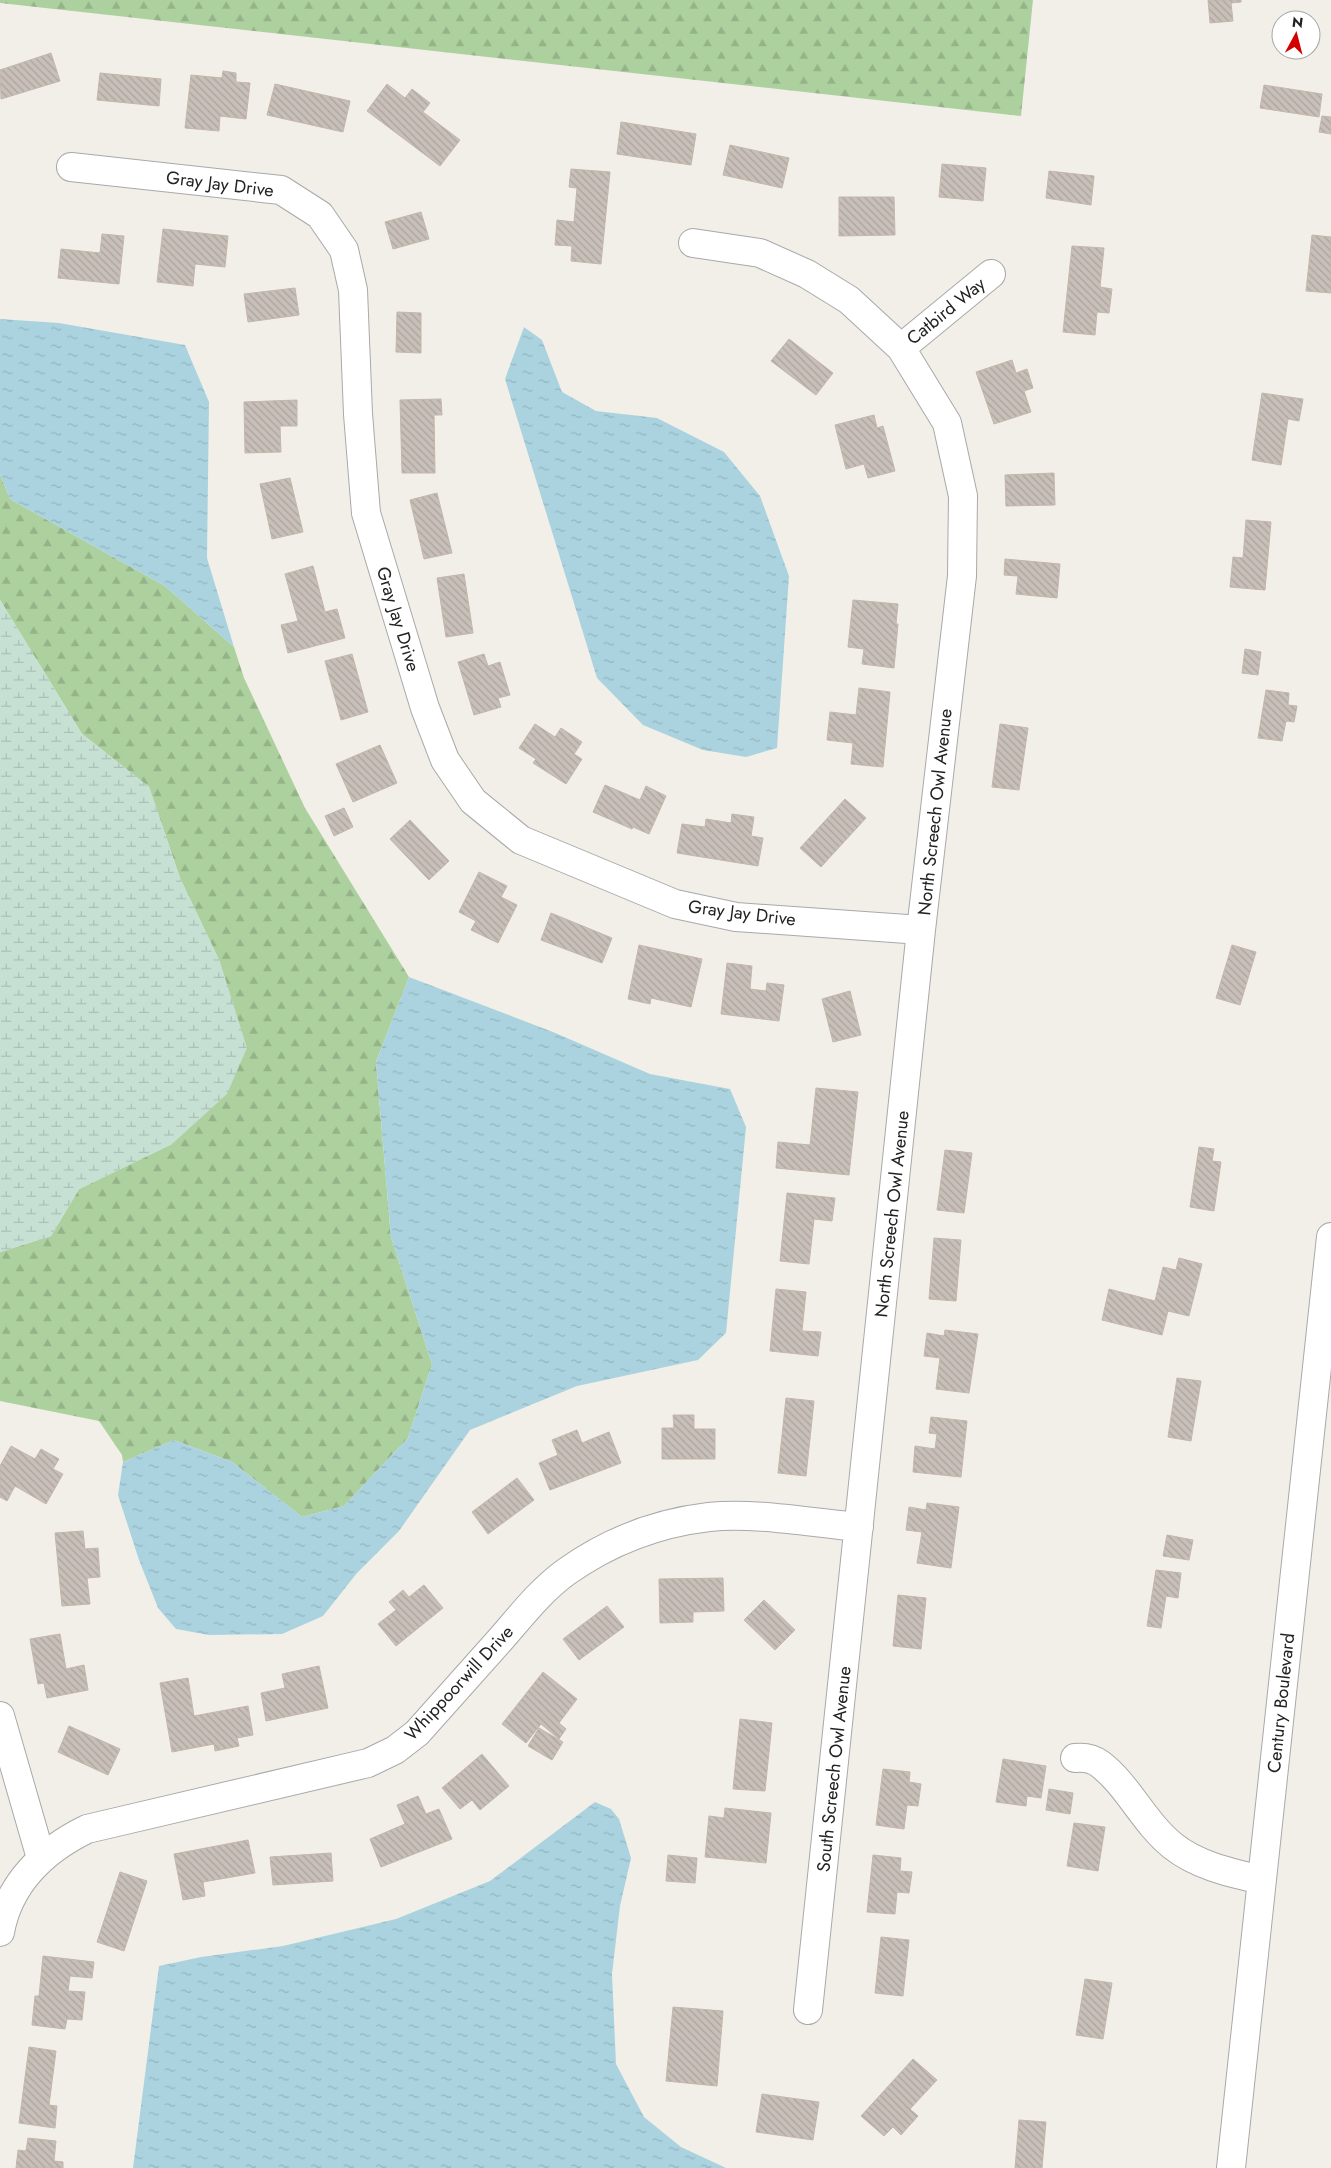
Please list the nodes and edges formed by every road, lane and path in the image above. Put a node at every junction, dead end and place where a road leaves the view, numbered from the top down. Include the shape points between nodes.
1 (71, 167) dead end
2 (693, 243) dead end
3 (991, 274) dead end
4 (901, 348) junction
5 (922, 930) junction
6 (1331, 1237) edge
7 (859, 1527) junction
8 (0, 1716) edge
9 (1075, 1758) dead end
10 (41, 1858) junction
11 (1262, 1880) junction
12 (0, 1932) edge
13 (808, 2010) dead end
14 (1231, 2168) edge

1 - 5 street, Gray Jay Drive via 280,190 320,215 344,250 353,290 366,513 425,708 445,760 473,802 522,840 675,904 736,917
2 - 4 street, North Screech Owl Avenue via 760,253 807,274 849,300
3 - 4 street, Catbird Way
4 - 5 street, North Screech Owl Avenue via 947,423 963,496 962,576
5 - 7 street, North Screech Owl Avenue
6 - 11 street, Century Boulevard
7 - 10 street, Whippoorwill Drive via 747,1516 710,1517 670,1523 633,1535 581,1562 537,1598 417,1733 395,1750 368,1763 87,1829
7 - 13 street, South Screech Owl Avenue
8 - 10 street
9 - 11 street via 1086,1757 1099,1764 1174,1847 1214,1868
10 - 12 street, Whippoorwill Drive via 24,1876 10,1901
11 - 14 street, Century Boulevard

